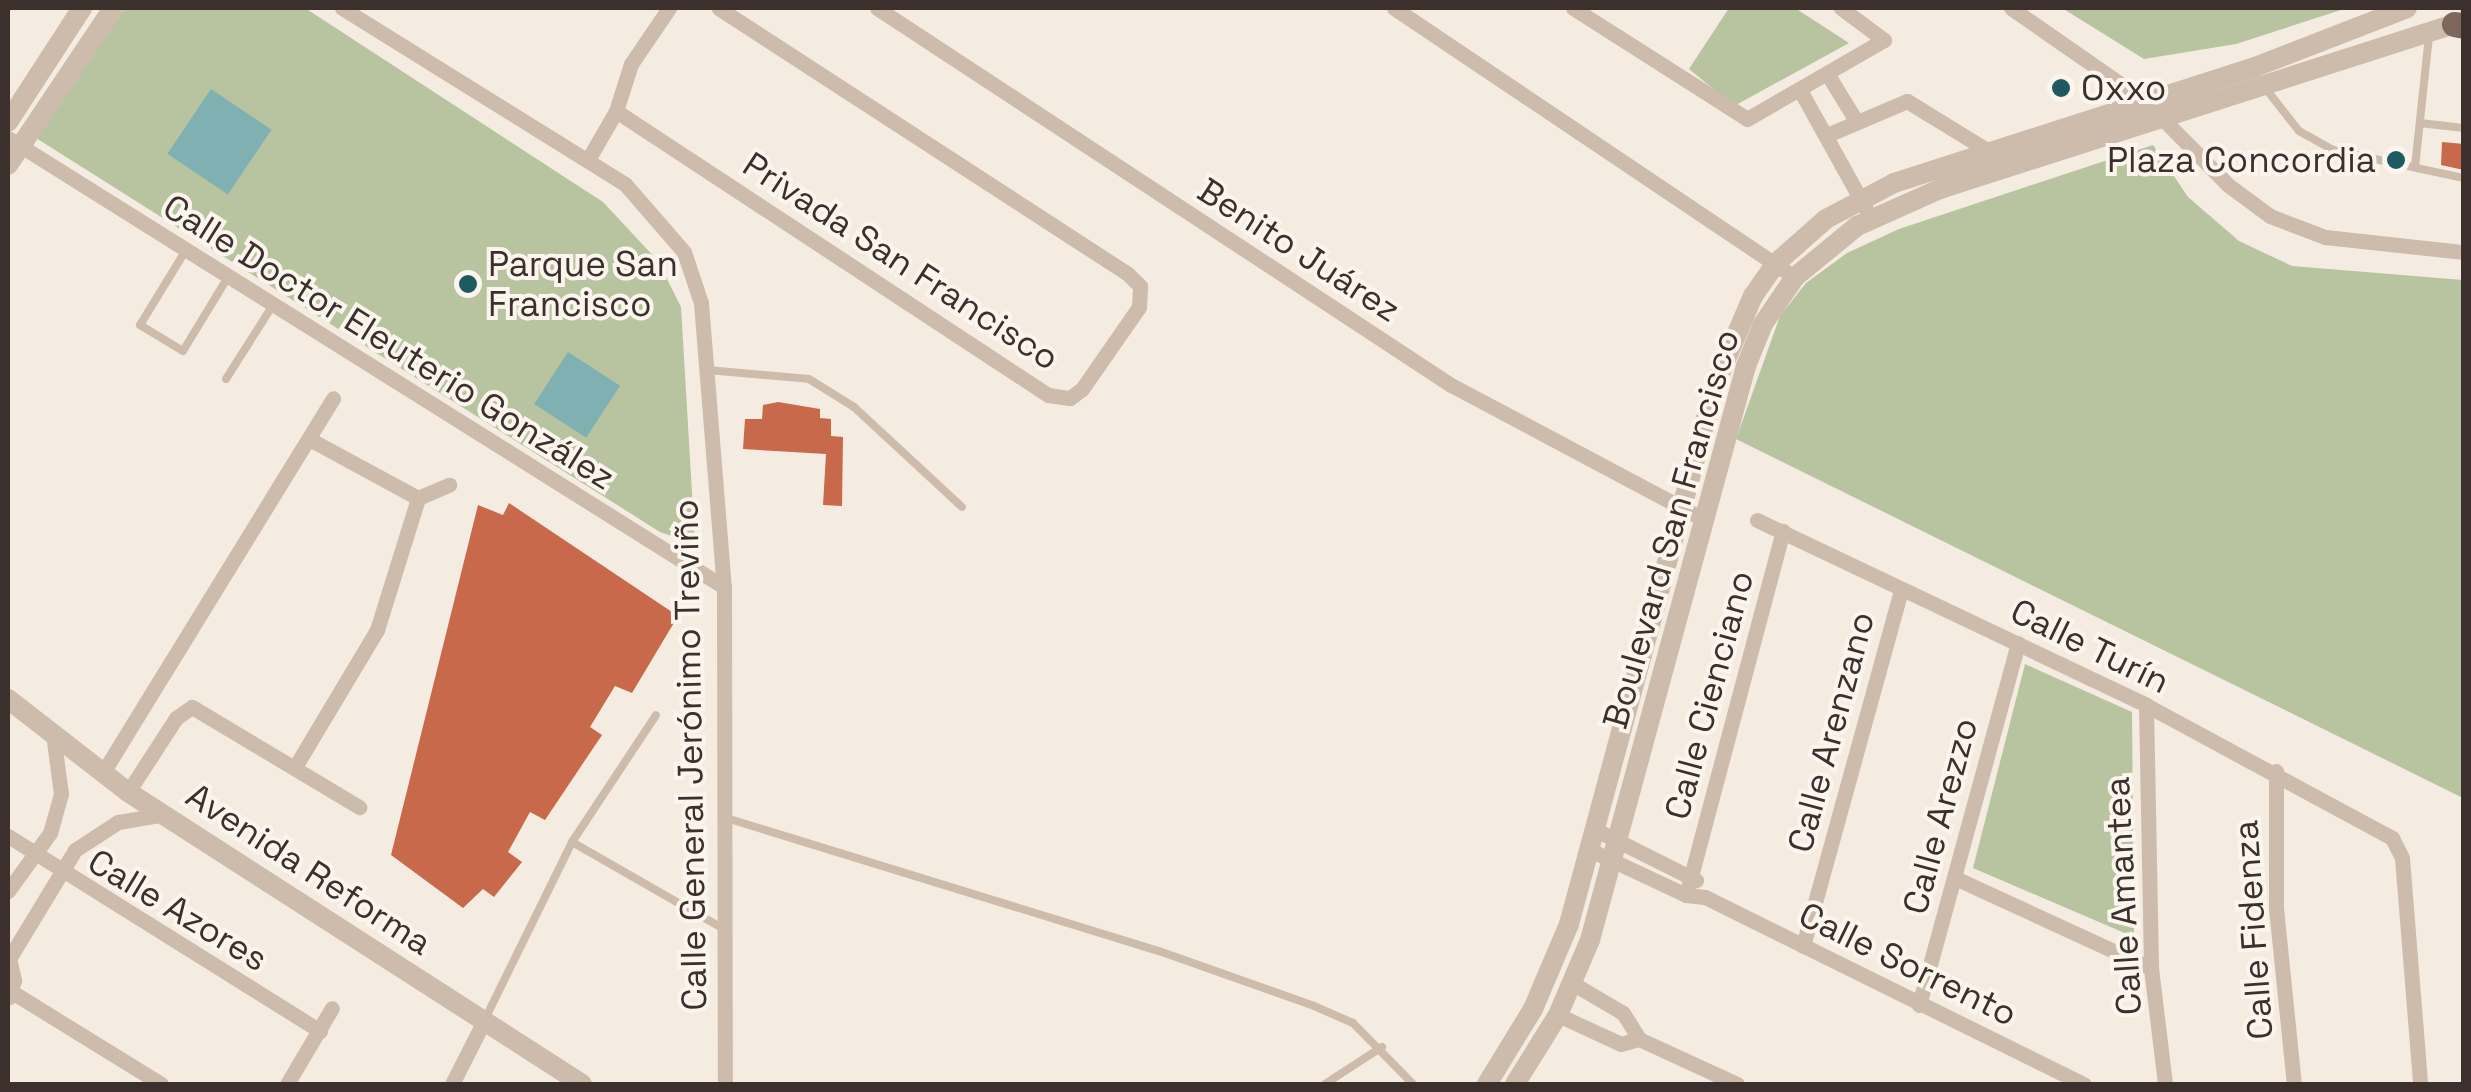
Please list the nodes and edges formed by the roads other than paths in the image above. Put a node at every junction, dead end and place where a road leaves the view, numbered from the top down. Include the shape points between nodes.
1 (82, 8) edge
2 (113, 8) edge
3 (342, 8) edge
4 (669, 8) edge
5 (719, 8) edge
6 (877, 8) edge
7 (1394, 8) edge
8 (1572, 8) edge
9 (1841, 8) edge
10 (2011, 8) edge
11 (2407, 8) edge
12 (2453, 25) edge
13 (1828, 74) junction
14 (2260, 76) junction
15 (1800, 90) junction
16 (2145, 101) junction
17 (616, 111) junction
18 (2161, 118) junction
19 (1855, 119) junction
20 (8, 122) edge
21 (2420, 122) junction
22 (2464, 128) edge
23 (1826, 135) junction
24 (14, 142) edge
25 (1988, 149) junction
26 (588, 158) junction
27 (8, 165) edge
28 (2415, 167) junction
29 (2008, 169) junction
30 (2464, 178) edge
31 (1860, 198) junction
32 (1871, 220) junction
33 (186, 250) junction
34 (2464, 252) edge
35 (1775, 264) junction
36 (228, 277) junction
37 (1795, 277) junction
38 (273, 305) junction
39 (707, 370) junction
40 (226, 379) dead end
41 (333, 398) dead end
42 (310, 440) junction
43 (449, 485) dead end
44 (418, 498) junction
45 (962, 507) dead end
46 (1679, 509) junction
47 (1703, 519) junction
48 (1757, 520) dead end
49 (1783, 532) junction
50 (724, 588) junction
51 (1900, 590) junction
52 (2018, 644) junction
53 (8, 699) edge
54 (2146, 705) junction
55 (656, 715) dead end
56 (54, 741) junction
57 (295, 767) junction
58 (2276, 771) junction
59 (102, 774) junction
60 (128, 792) junction
61 (360, 807) dead end
62 (166, 814) junction
63 (723, 817) junction
64 (8, 836) edge
65 (1593, 840) junction
66 (572, 842) junction
67 (1615, 849) junction
68 (33, 857) junction
69 (61, 874) junction
70 (1692, 874) junction
71 (1955, 878) junction
72 (8, 891) edge
73 (1686, 895) junction
74 (1705, 897) junction
75 (724, 929) junction
76 (1803, 946) junction
77 (9, 955) edge
78 (2152, 968) junction
79 (1572, 983) junction
80 (10, 996) edge
81 (1919, 1005) junction
82 (332, 1008) dead end
83 (1558, 1015) junction
84 (484, 1021) junction
85 (320, 1031) junction
86 (1639, 1038) junction
87 (1382, 1048) junction
88 (162, 1084) edge
89 (287, 1084) edge
90 (452, 1084) edge
91 (582, 1084) edge
92 (725, 1084) edge
93 (1325, 1084) edge
94 (1413, 1084) edge
95 (1486, 1084) edge
96 (1515, 1084) edge
97 (1737, 1084) edge
98 (2084, 1084) edge
99 (2166, 1084) edge
100 (2294, 1084) edge
101 (2420, 1084) edge

1 - 20 street
2 - 24 street
3 - 26 street, Calle General Jerónimo Treviño
4 - 17 street via 631,64
5 - 17 street, Privada San Francisco via 1140,286 1139,307 1082,389 1070,398 1048,395
6 - 46 street, Benito Juárez via 1421,366
7 - 35 street
8 - 15 street via 1742,118
9 - 13 street via 1884,38
10 - 16 street
11 - 14 street, Boulevard San Francisco
12 - 14 street, Boulevard San Francisco
12 - 21 lane
13 - 15 street
13 - 19 street
14 - 16 street, Boulevard San Francisco
14 - 18 street, Boulevard San Francisco
14 - 28 lane via 2315,141
15 - 23 street
16 - 18 street
16 - 25 street, Boulevard San Francisco
17 - 26 street
18 - 29 street, Boulevard San Francisco
18 - 34 street via 2248,202 2297,228
19 - 23 street
19 - 25 street via 1907,100
21 - 22 lane
21 - 28 lane
23 - 31 street
24 - 27 street
24 - 33 street, Calle Doctor Eleuterio González
25 - 29 street
25 - 31 street, Boulevard San Francisco
26 - 39 street, Calle General Jerónimo Treviño via 636,194 684,252 701,303
28 - 30 lane
29 - 32 street, Boulevard San Francisco
31 - 32 street
31 - 35 street, Boulevard San Francisco
32 - 37 street, Boulevard San Francisco
33 - 36 street, Calle Doctor Eleuterio González
33 - 36 lane via 140,325 183,350
35 - 37 street
35 - 46 street, Boulevard San Francisco via 1732,338
36 - 38 street, Calle Doctor Eleuterio González
37 - 47 street, Boulevard San Francisco via 1746,366
38 - 40 lane
38 - 50 street, Calle Doctor Eleuterio González
39 - 45 lane via 809,379 854,407
39 - 50 street, Calle General Jerónimo Treviño
41 - 42 street
42 - 44 street
42 - 59 street
43 - 44 street
44 - 57 street via 377,630
46 - 47 street, Benito Juárez
46 - 65 street, Boulevard San Francisco
47 - 67 street, Boulevard San Francisco
48 - 49 street, Calle Turín
49 - 51 street, Calle Turín
49 - 70 street, Calle Cienciano
50 - 63 street, Calle General Jerónimo Treviño
51 - 52 street, Calle Turín
51 - 76 street, Calle Arenzano
52 - 54 street, Calle Turín
52 - 71 street, Calle Arezzo
53 - 56 street, Avenida Reforma
54 - 58 street, Calle Turín
54 - 78 street, Calle Amantea
55 - 66 lane
56 - 59 street, Avenida Reforma
56 - 68 street via 60,794 50,833
57 - 60 street via 192,707 176,718
57 - 61 street
58 - 100 street, Calle Fidenza via 2276,908
58 - 101 street, Calle Turín via 2392,838 2402,858
59 - 60 street, Avenida Reforma
60 - 62 street, Avenida Reforma
62 - 69 street via 100,830 75,850
62 - 84 street, Avenida Reforma
63 - 75 street, Calle General Jerónimo Treviño
63 - 87 lane via 1193,963 1340,1017
64 - 68 street, Calle Azores
65 - 67 street
65 - 95 street, Boulevard San Francisco via 1545,984
66 - 75 lane
66 - 84 lane
67 - 70 street
67 - 73 street, Calle Sorrento
67 - 79 street, Boulevard San Francisco
68 - 69 street, Calle Azores
68 - 72 street
69 - 77 street
69 - 85 street, Calle Azores
70 - 73 street, Calle Cienciano
70 - 74 street
71 - 78 street
71 - 81 street, Calle Arezzo
73 - 74 street, Calle Sorrento
74 - 76 street, Calle Sorrento
75 - 92 street, Calle General Jerónimo Treviño
76 - 81 street, Calle Sorrento
77 - 80 street
78 - 99 street, Calle Amantea
79 - 83 street, Boulevard San Francisco
79 - 86 street via 1623,1014
80 - 88 street
81 - 98 street, Calle Sorrento
82 - 85 street
83 - 86 street via 1621,1044
83 - 96 street, Boulevard San Francisco
84 - 90 street
84 - 91 street, Avenida Reforma
85 - 89 street
86 - 97 street
87 - 93 lane
87 - 94 lane

